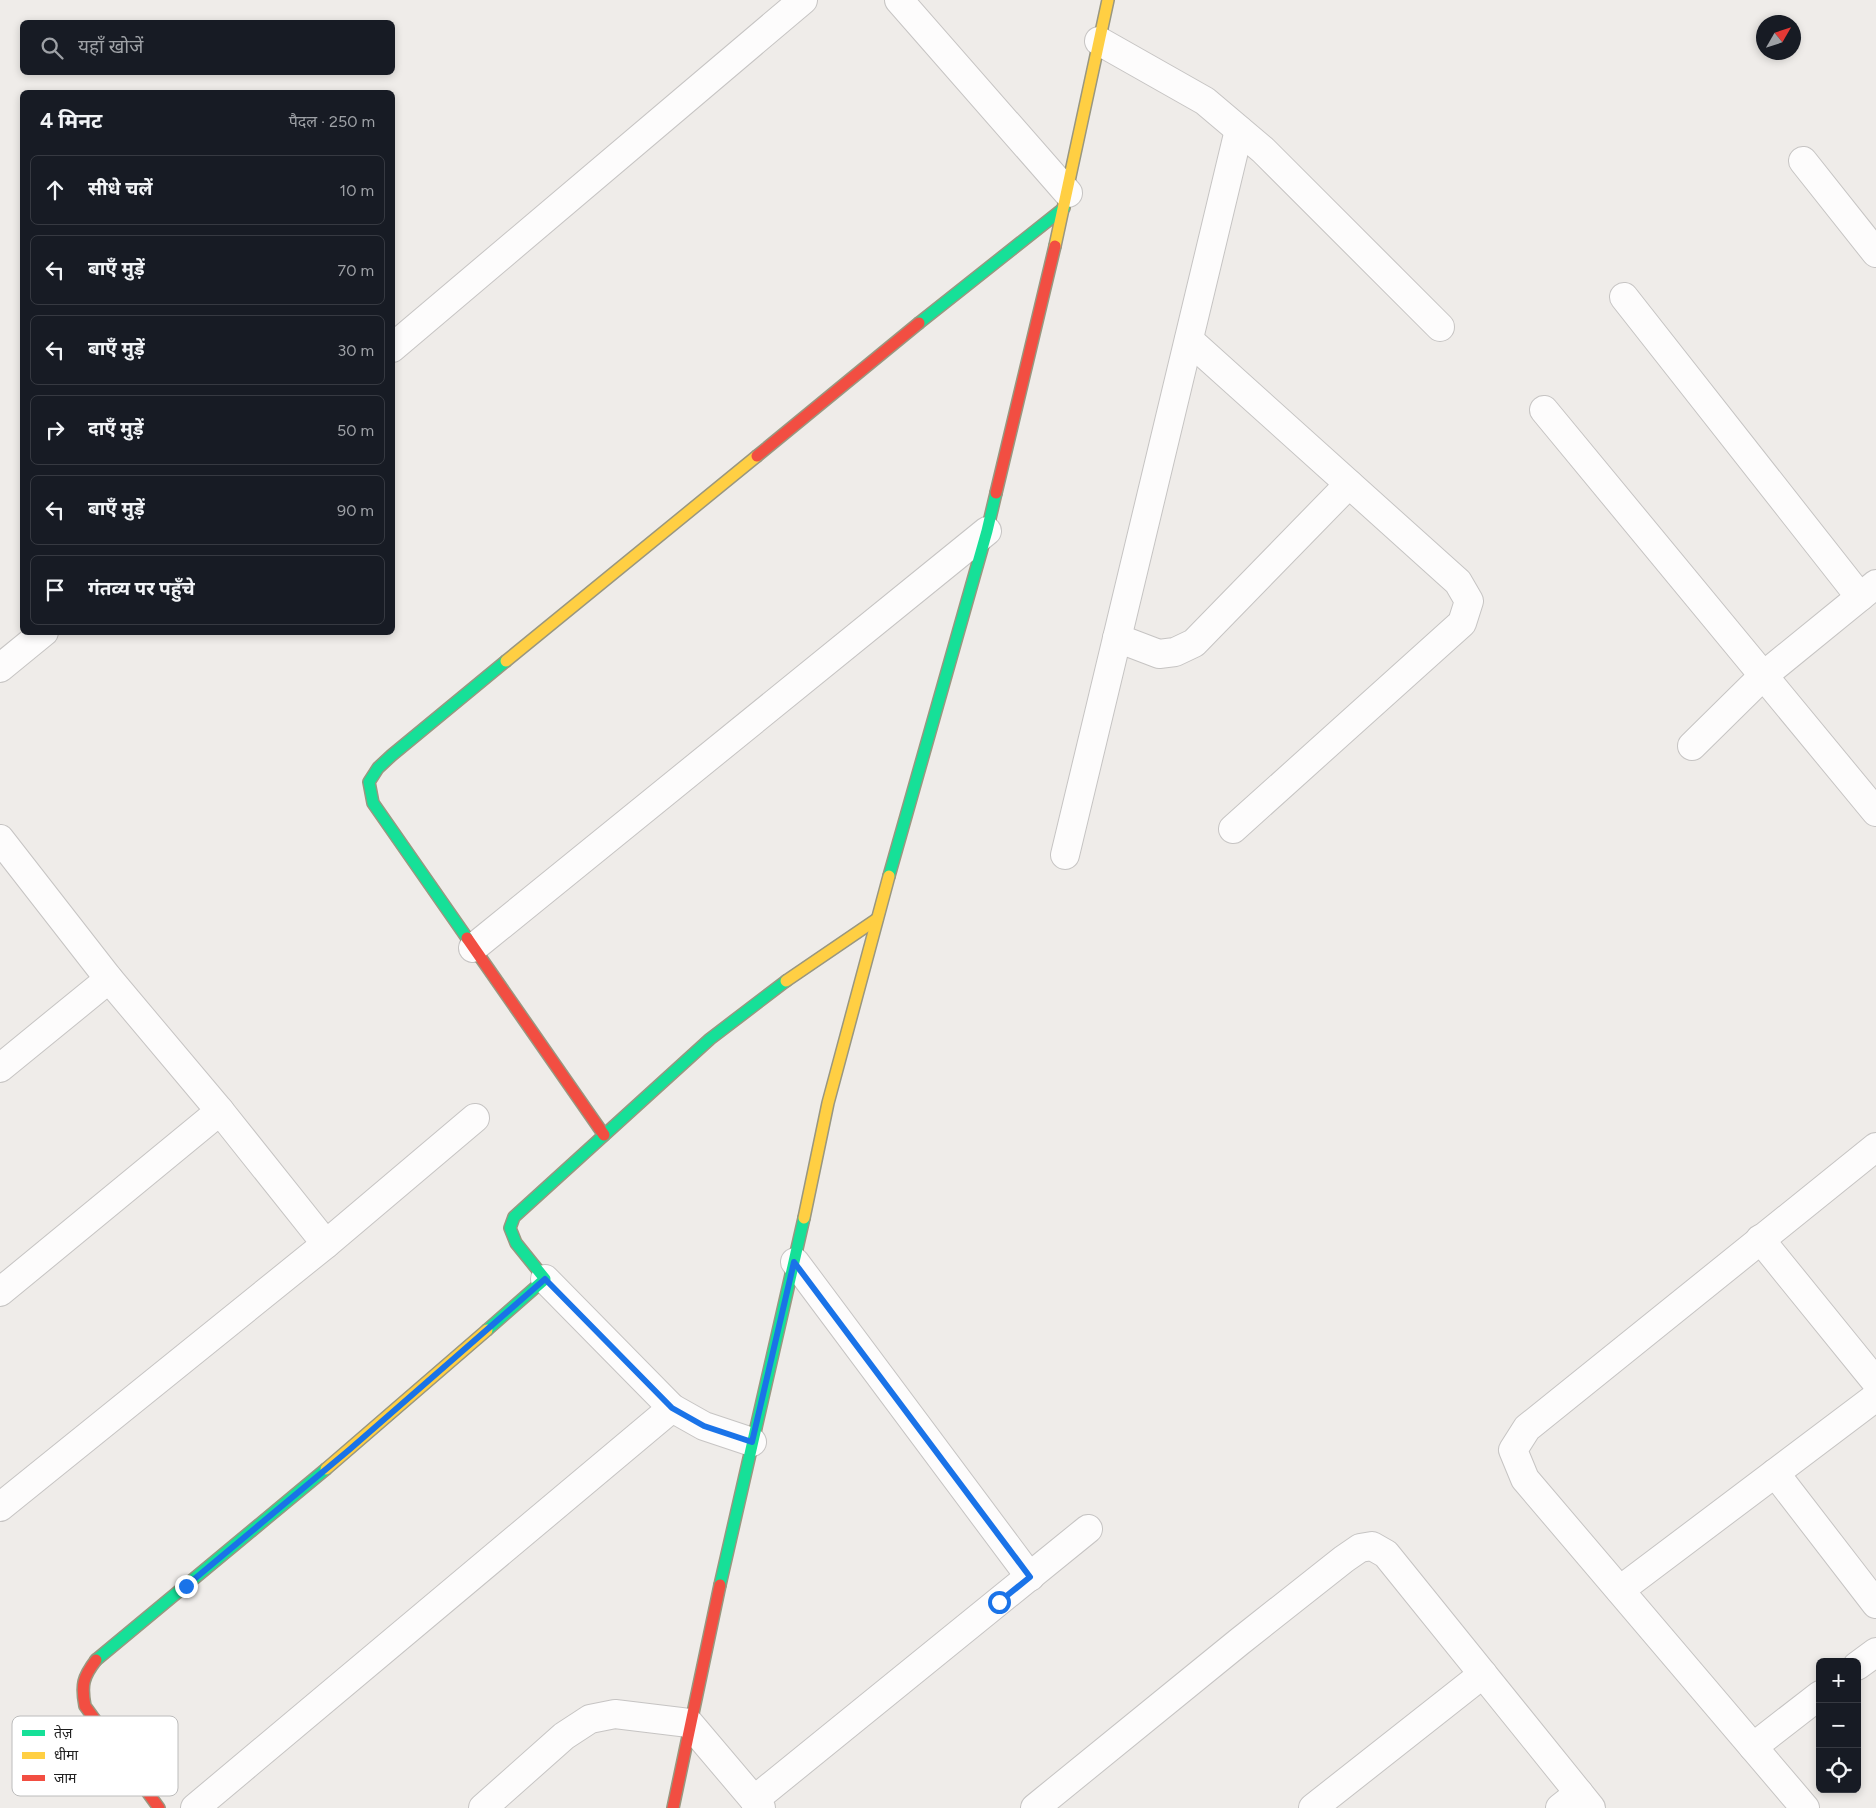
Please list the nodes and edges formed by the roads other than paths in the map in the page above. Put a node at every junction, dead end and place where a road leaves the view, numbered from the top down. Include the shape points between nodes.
1 (803, 0) edge
2 (899, 0) edge
3 (1108, 0) edge
4 (1099, 41) junction
5 (1239, 130) junction
6 (1803, 161) dead end
7 (1066, 200) junction
8 (1876, 253) edge
9 (1624, 297) dead end
10 (1440, 327) dead end
11 (1189, 340) junction
12 (395, 345) edge
13 (1544, 410) dead end
14 (1349, 484) junction
15 (987, 531) junction
16 (1868, 591) edge
17 (40, 635) edge
18 (1117, 638) junction
19 (0, 668) edge
20 (1763, 676) junction
21 (1692, 746) dead end
22 (1876, 812) edge
23 (1233, 829) dead end
24 (2, 846) edge
25 (1065, 855) dead end
26 (877, 919) junction
27 (473, 948) junction
28 (109, 979) junction
29 (0, 1068) edge
30 (220, 1111) junction
31 (475, 1118) dead end
32 (604, 1135) junction
33 (1876, 1147) edge
34 (1760, 1239) junction
35 (326, 1244) junction
36 (794, 1262) junction
37 (545, 1279) junction
38 (0, 1292) edge
39 (1876, 1382) edge
40 (1876, 1397) edge
41 (672, 1408) junction
42 (752, 1442) junction
43 (1775, 1473) junction
44 (0, 1507) edge
45 (1088, 1529) dead end
46 (1030, 1577) junction
47 (1620, 1590) junction
48 (1876, 1604) edge
49 (1876, 1652) edge
50 (1861, 1663) edge
51 (1483, 1674) junction
52 (1816, 1698) edge
53 (92, 1716) edge
54 (689, 1724) junction
55 (1753, 1746) junction
56 (150, 1796) edge
57 (1577, 1803) edge
58 (758, 1804) edge
59 (159, 1808) edge
60 (195, 1808) edge
61 (482, 1808) edge
62 (673, 1808) edge
63 (1035, 1808) edge
64 (1313, 1808) edge
65 (1806, 1808) edge

1 - 12 street
2 - 7 street
3 - 4 street
4 - 5 street via 1205,101
4 - 7 street
5 - 10 street via 1263,150
5 - 11 street
6 - 8 street
7 - 15 street
7 - 27 street via 378,768 369,782 373,803
9 - 16 street
11 - 14 street
11 - 18 street
13 - 20 street
14 - 18 street via 1194,643 1176,652 1159,654
14 - 23 street via 1458,582 1470,601 1462,623
15 - 26 street
15 - 27 street
16 - 20 street
17 - 19 street
18 - 25 street
20 - 21 street
20 - 22 street
24 - 28 street
26 - 32 street via 794,975 710,1039
26 - 36 street via 828,1103
27 - 32 street
28 - 29 street
28 - 30 street
30 - 35 street
30 - 38 street
31 - 35 street
32 - 37 street via 514,1217 510,1228 516,1243
33 - 34 street
34 - 39 street
34 - 47 street via 1527,1428 1513,1450 1525,1479
35 - 44 street
36 - 42 street
36 - 46 street
37 - 41 street
37 - 53 street via 349,1450 96,1660 81,1688 85,1706
40 - 43 street
41 - 42 street via 704,1426
41 - 60 street
42 - 54 street
43 - 47 street
43 - 48 street
45 - 46 street
46 - 58 street
47 - 55 street
49 - 50 street
51 - 57 street
51 - 63 street via 1386,1554 1372,1546 1360,1548
51 - 64 street
52 - 55 street
54 - 58 street
54 - 61 street via 615,1714 590,1719 564,1736
54 - 62 street
55 - 65 street
56 - 59 street

